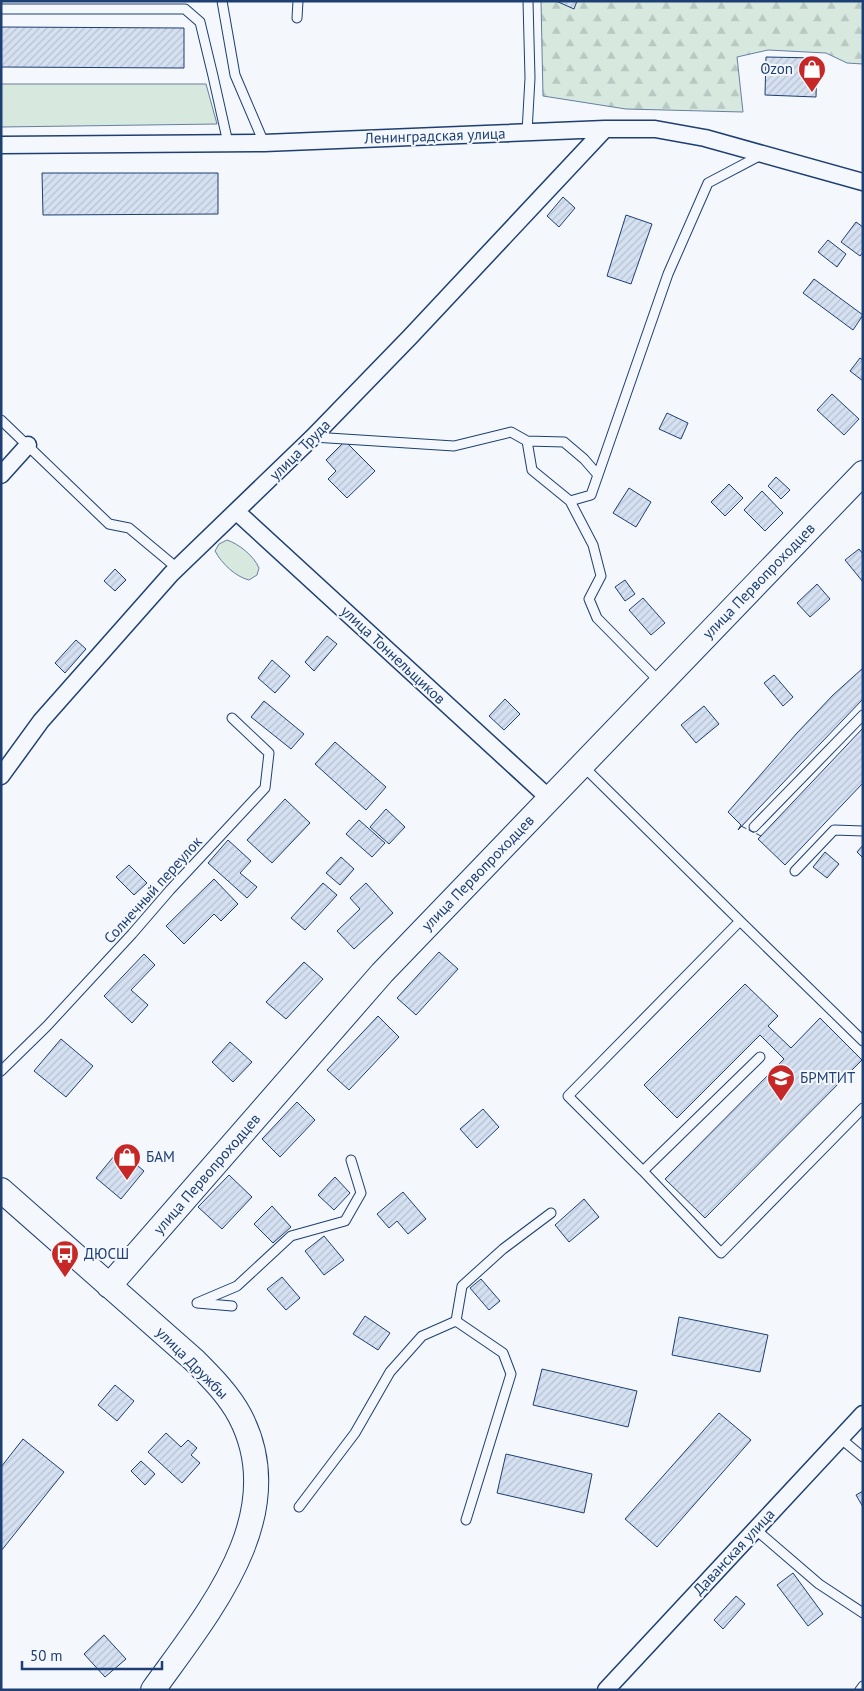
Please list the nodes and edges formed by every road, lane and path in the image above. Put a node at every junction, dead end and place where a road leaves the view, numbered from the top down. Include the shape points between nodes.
1 (222, 1) edge
2 (298, 1) edge
3 (528, 1) edge
4 (1, 9) edge
5 (298, 18) dead end
6 (605, 129) junction
7 (527, 132) junction
8 (228, 142) junction
9 (264, 142) junction
10 (1, 145) edge
11 (763, 154) junction
12 (863, 182) edge
13 (1, 420) edge
14 (313, 437) junction
15 (528, 441) junction
16 (28, 445) junction
17 (863, 473) edge
18 (598, 475) junction
19 (1, 476) edge
20 (570, 501) junction
21 (237, 512) junction
22 (177, 568) junction
23 (661, 683) junction
24 (863, 715) edge
25 (232, 718) dead end
26 (582, 765) junction
27 (1, 776) edge
28 (550, 799) junction
29 (754, 827) dead end
30 (863, 831) edge
31 (795, 871) dead end
32 (740, 921) junction
33 (863, 1041) edge
34 (760, 1057) dead end
35 (1, 1071) edge
36 (863, 1108) edge
37 (351, 1160) dead end
38 (643, 1171) junction
39 (1, 1190) edge
40 (551, 1213) dead end
41 (109, 1286) junction
42 (232, 1306) dead end
43 (456, 1321) junction
44 (863, 1414) edge
45 (840, 1438) junction
46 (863, 1457) edge
47 (299, 1507) dead end
48 (466, 1520) dead end
49 (754, 1529) junction
50 (863, 1613) edge
51 (863, 1686) edge
52 (153, 1690) edge
53 (606, 1690) edge
54 (860, 1690) edge

1 - 9 lane via 235,76
2 - 5 lane
3 - 7 lane via 530,78
4 - 8 lane via 185,9 200,22
6 - 7 street, Ленинградская улица
6 - 11 street, Ленинградская улица via 655,129 705,138
6 - 14 street, улица Труда
7 - 9 street, Ленинградская улица
8 - 9 street, Ленинградская улица
8 - 10 street, Ленинградская улица
11 - 12 street, Ленинградская улица
11 - 18 lane via 708,183 668,274
13 - 16 lane
14 - 15 lane via 454,446 511,432
14 - 21 street, улица Труда
15 - 18 lane via 564,442
15 - 20 lane via 532,470
16 - 19 street
16 - 22 lane via 109,524 129,528
17 - 23 street, улица Первопроходцев
18 - 20 lane via 591,495
20 - 23 lane via 593,545 601,576 589,599 597,618
21 - 22 street, улица Труда
21 - 28 street, улица Тоннельщиков
22 - 27 street, улица Труда via 42,721
23 - 26 street, улица Первопроходцев
24 - 29 lane
25 - 35 lane, Солнечный переулок via 268,753 265,788 54,1019
26 - 28 street, улица Первопроходцев
26 - 32 lane
28 - 41 street, улица Первопроходцев via 382,973
30 - 31 lane via 834,830
32 - 33 lane
32 - 38 lane via 568,1096
34 - 38 lane
36 - 38 lane via 721,1253
37 - 42 lane via 361,1193 345,1221 291,1236 237,1286 198,1303
39 - 41 street, улица Дружбы
40 - 43 lane via 503,1249 462,1286
41 - 52 street, улица Дружбы via 187,1354 222,1390 240,1417 256,1465 254,1511 241,1552 212,1606
43 - 47 lane via 422,1336 390,1372 355,1433
43 - 48 lane via 503,1353 511,1374
44 - 45 street, Даванская улица
45 - 46 lane
45 - 49 street, Даванская улица
49 - 50 lane via 819,1584
49 - 53 street, Даванская улица
51 - 54 lane

